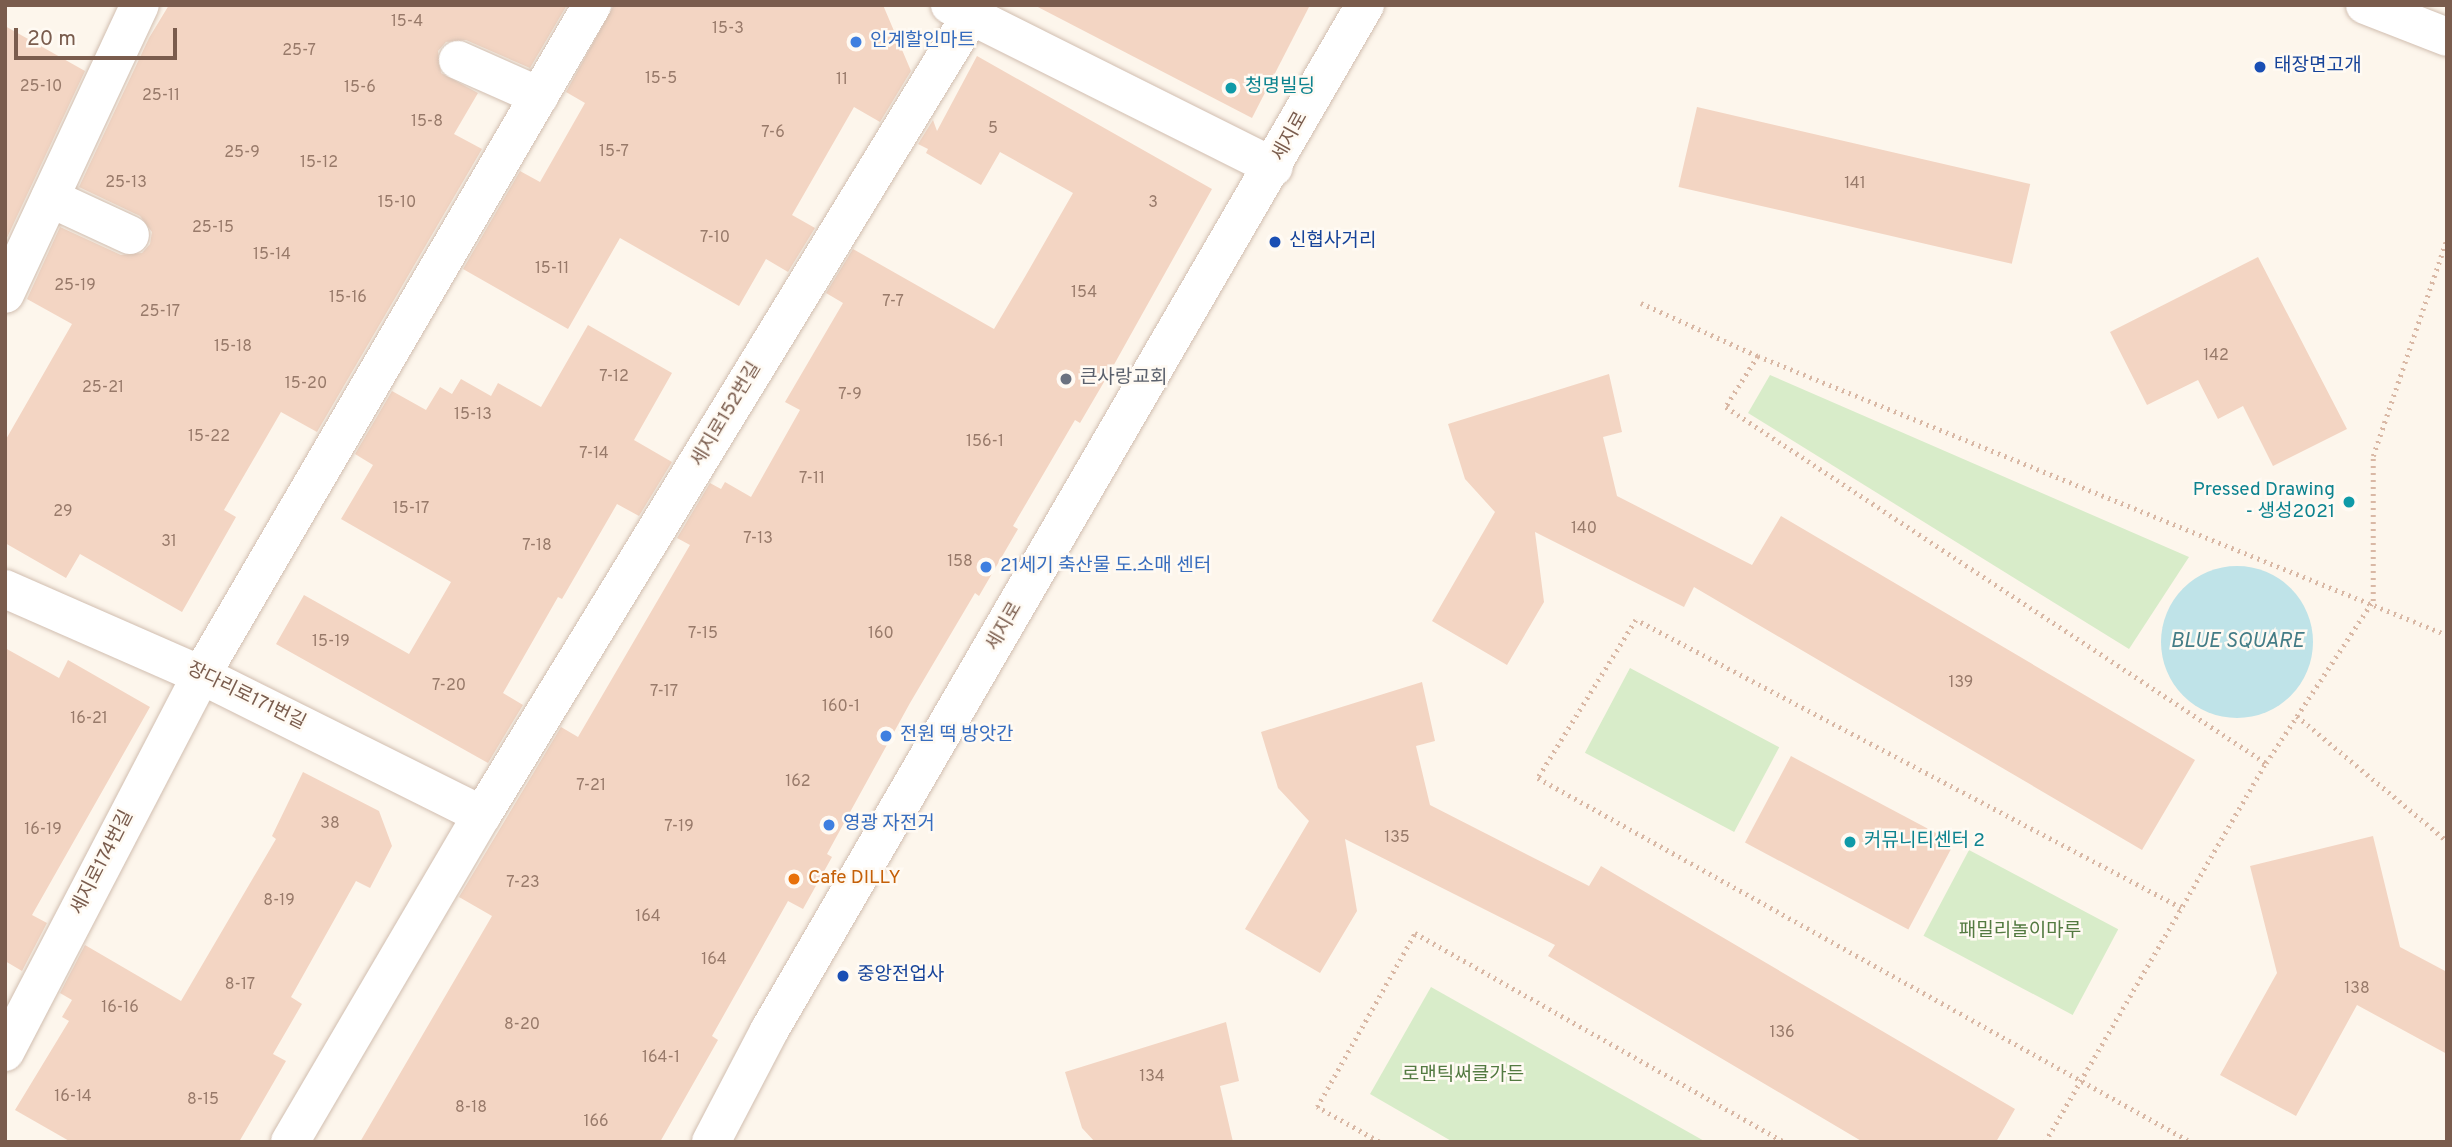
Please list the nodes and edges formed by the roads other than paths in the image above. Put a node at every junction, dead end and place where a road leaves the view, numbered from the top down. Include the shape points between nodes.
1 (140, 5) edge
2 (592, 5) edge
3 (1365, 5) edge
4 (2365, 5) edge
5 (961, 10) edge
6 (2447, 37) edge
7 (458, 60) dead end
8 (539, 96) junction
9 (1274, 167) junction
10 (50, 198) junction
11 (130, 235) dead end
12 (5, 294) edge
13 (5, 589) edge
14 (201, 675) junction
15 (482, 815) junction
16 (5, 1052) edge
17 (290, 1142) edge
18 (712, 1142) edge

1 - 10 street
2 - 8 street
3 - 9 street, 세지로
4 - 6 street
5 - 9 street, 세지로152번길
5 - 15 street, 세지로152번길
7 - 8 street
8 - 14 street
9 - 18 street, 세지로 via 769,1031
10 - 11 street
10 - 12 street
13 - 14 street, 장다리로171번길
14 - 15 street, 장다리로171번길
14 - 16 street, 세지로174번길
15 - 17 street

